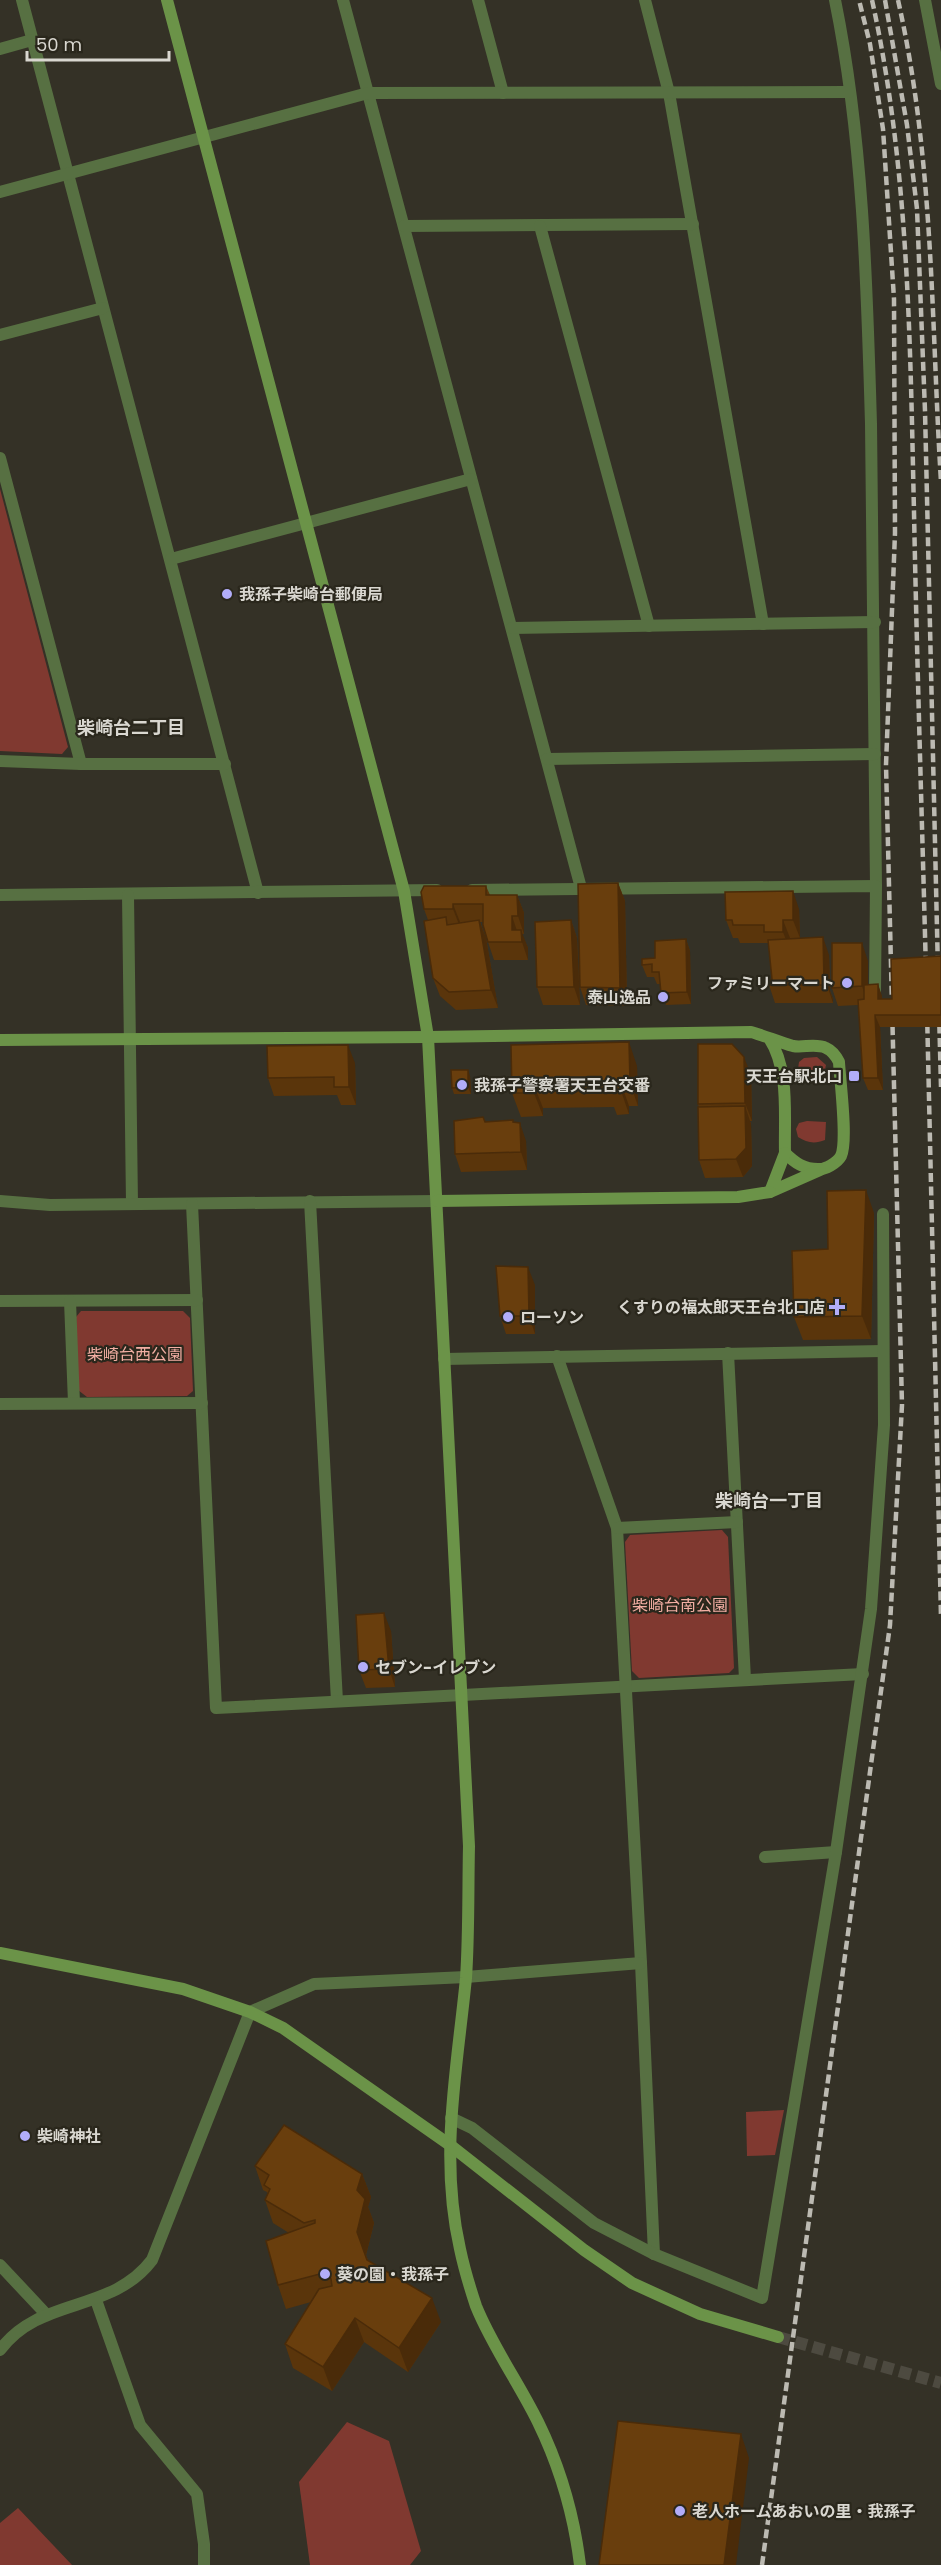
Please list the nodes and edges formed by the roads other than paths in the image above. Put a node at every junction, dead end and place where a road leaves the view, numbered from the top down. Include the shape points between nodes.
1 (22, 0) edge
2 (167, 0) edge
3 (344, 0) edge
4 (478, 0) edge
5 (645, 0) edge
6 (835, 0) edge
7 (925, 0) edge
8 (32, 40) junction
9 (0, 49) edge
10 (941, 84) edge
11 (849, 92) junction
12 (368, 93) junction
13 (503, 93) junction
14 (669, 93) junction
15 (202, 136) junction
16 (68, 174) junction
17 (0, 192) edge
18 (693, 224) junction
19 (404, 226) junction
20 (540, 226) junction
21 (103, 308) junction
22 (0, 335) edge
23 (0, 458) edge
24 (471, 478) junction
25 (306, 522) junction
26 (171, 559) junction
27 (875, 622) junction
28 (763, 624) junction
29 (649, 626) junction
30 (512, 628) junction
31 (875, 754) junction
32 (547, 759) junction
33 (0, 760) edge
34 (81, 764) junction
35 (225, 764) junction
36 (876, 886) junction
37 (581, 888) junction
38 (404, 891) junction
39 (258, 893) junction
40 (0, 895) edge
41 (128, 895) junction
42 (875, 992) edge
43 (428, 1037) junction
44 (769, 1038) junction
45 (0, 1040) edge
46 (130, 1040) junction
47 (795, 1047) junction
48 (782, 1071) junction
49 (785, 1153) junction
50 (821, 1170) junction
51 (770, 1192) junction
52 (0, 1201) edge
53 (310, 1201) junction
54 (437, 1201) junction
55 (132, 1204) junction
56 (192, 1204) junction
57 (883, 1214) dead end
58 (197, 1300) junction
59 (0, 1301) edge
60 (70, 1301) junction
61 (882, 1351) junction
62 (728, 1353) junction
63 (557, 1356) junction
64 (444, 1359) junction
65 (74, 1403) junction
66 (202, 1403) junction
67 (0, 1404) edge
68 (737, 1522) junction
69 (617, 1528) junction
70 (863, 1674) junction
71 (745, 1679) junction
72 (625, 1685) junction
73 (461, 1696) junction
74 (337, 1701) junction
75 (836, 1852) junction
76 (765, 1857) dead end
77 (0, 1953) edge
78 (641, 1963) junction
79 (466, 1977) junction
80 (250, 2012) junction
81 (451, 2118) junction
82 (450, 2145) junction
83 (654, 2254) junction
84 (0, 2265) edge
85 (96, 2300) junction
86 (45, 2313) junction
87 (778, 2337) tunnel mouth
88 (0, 2350) edge
89 (204, 2565) edge
90 (580, 2565) edge

1 - 8 street
2 - 15 street
3 - 12 street
4 - 13 street
5 - 14 street
6 - 11 street
7 - 10 street
8 - 9 street
8 - 16 street
11 - 14 street
11 - 27 street via 868,302
12 - 13 street
12 - 15 street
12 - 19 street
13 - 14 street
14 - 18 street
15 - 16 street
15 - 25 street
16 - 17 street
16 - 21 street
18 - 20 street
18 - 28 street
19 - 20 street
19 - 24 street
20 - 29 street
21 - 22 street
21 - 26 street
23 - 34 street
24 - 25 street
24 - 30 street
25 - 26 street
25 - 38 street
26 - 35 street
27 - 28 street
27 - 31 street
28 - 29 street
29 - 30 street
30 - 32 street
31 - 32 street
31 - 36 street
32 - 37 street
33 - 34 street
34 - 35 street
35 - 39 street
36 - 37 street
36 - 42 street
37 - 38 street
38 - 39 street
38 - 43 street
39 - 41 street
40 - 41 street
41 - 46 street
43 - 44 street via 751,1032
43 - 46 street
43 - 54 street
44 - 47 street
44 - 48 street
45 - 46 street
46 - 55 street
47 - 48 street via 788,1052
47 - 50 street via 826,1047 839,1062 841,1156
48 - 49 street
49 - 50 street via 806,1168
49 - 51 street
50 - 51 street
51 - 54 street via 738,1197
52 - 55 street
53 - 54 street
53 - 56 street
53 - 74 street
54 - 64 street
55 - 56 street
56 - 58 street
57 - 61 street
58 - 60 street
58 - 66 street
59 - 60 street
60 - 65 street
61 - 62 street
61 - 70 street via 884,1425
62 - 63 street
62 - 68 street
63 - 64 street
63 - 69 street
64 - 73 street
65 - 66 street
65 - 67 street
66 - 74 street via 216,1708
68 - 69 street
68 - 71 street
69 - 72 street
70 - 71 street
70 - 75 street
71 - 72 street
72 - 73 street
72 - 78 street
73 - 74 street
73 - 79 street via 469,1846
75 - 76 street
75 - 83 street via 762,2298
77 - 80 street via 183,1989
78 - 79 street
78 - 83 street
79 - 80 street via 314,1984
79 - 81 street
80 - 82 street via 283,2028
80 - 85 street via 152,2260 140,2276
81 - 82 street
81 - 83 street via 472,2128 594,2223
82 - 87 street via 632,2283 700,2314
82 - 90 street via 452,2204 473,2295 556,2462 570,2506
84 - 86 street
85 - 86 street
85 - 89 street via 140,2425 197,2494
86 - 88 street via 11,2335

